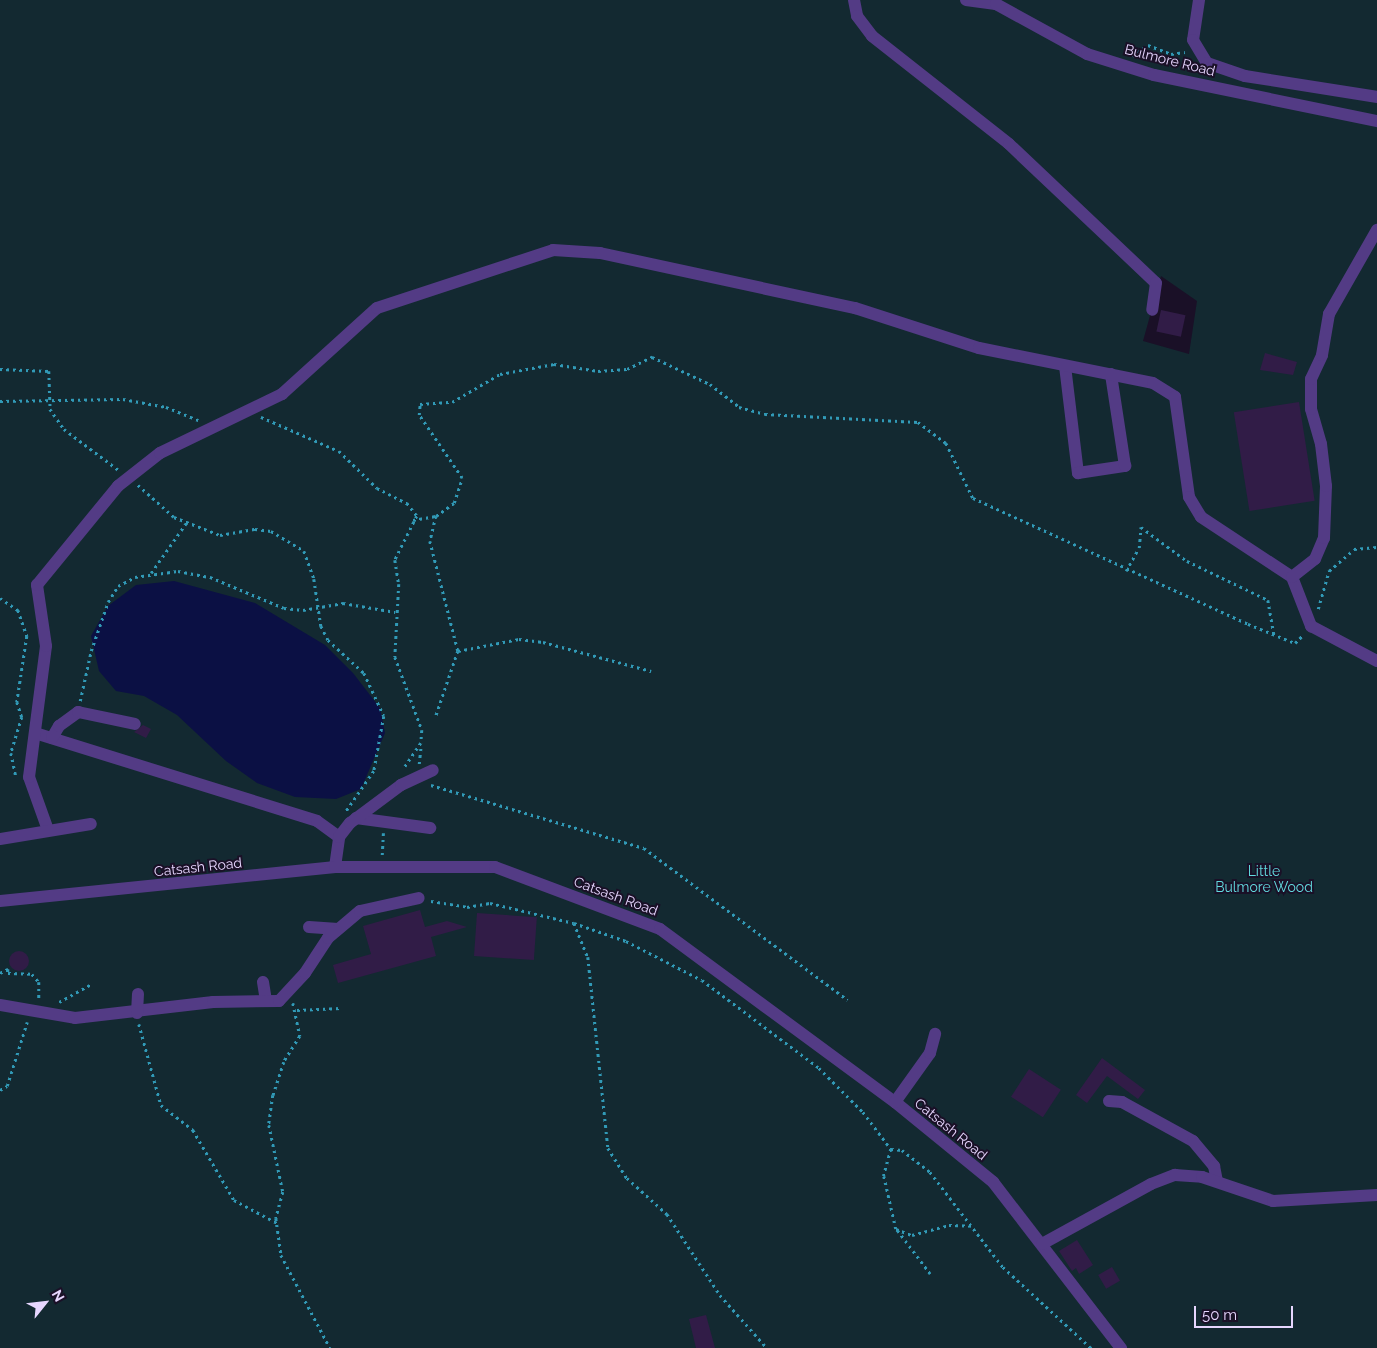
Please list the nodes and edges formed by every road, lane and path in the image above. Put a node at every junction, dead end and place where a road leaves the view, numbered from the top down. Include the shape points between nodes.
1 (854, 0) edge
2 (966, 0) edge
3 (1199, 0) edge
4 (1196, 48) junction
5 (1126, 66) junction
6 (1377, 97) edge
7 (1377, 121) edge
8 (1377, 230) edge
9 (1152, 310) dead end
10 (1065, 366) junction
11 (0, 369) edge
12 (1111, 374) junction
13 (49, 398) junction
14 (0, 400) edge
15 (250, 411) junction
16 (216, 429) junction
17 (129, 478) junction
18 (436, 516) junction
19 (413, 520) junction
20 (187, 522) junction
21 (1377, 547) edge
22 (1126, 571) junction
23 (151, 573) junction
24 (1292, 576) junction
25 (0, 598) edge
26 (319, 609) junction
27 (395, 612) junction
28 (1311, 626) junction
29 (1274, 635) junction
30 (458, 651) junction
31 (1377, 661) edge
32 (651, 672) dead end
33 (78, 712) junction
34 (436, 716) dead end
35 (134, 724) dead end
36 (35, 733) junction
37 (52, 738) junction
38 (421, 743) junction
39 (402, 771) dead end
40 (428, 773) junction
41 (20, 787) dead end
42 (353, 820) junction
43 (383, 823) junction
44 (91, 824) dead end
45 (430, 828) dead end
46 (48, 830) junction
47 (339, 837) junction
48 (0, 839) edge
49 (335, 866) junction
50 (382, 867) junction
51 (419, 898) joint
52 (0, 902) edge
53 (574, 923) junction
54 (309, 927) dead end
55 (338, 929) junction
56 (0, 973) edge
57 (263, 982) dead end
58 (91, 984) dead end
59 (138, 994) dead end
60 (848, 1000) dead end
61 (266, 1001) junction
62 (55, 1004) dead end
63 (0, 1005) edge
64 (43, 1005) dead end
65 (341, 1008) dead end
66 (30, 1012) junction
67 (137, 1013) junction
68 (935, 1034) dead end
69 (0, 1090) edge
70 (1109, 1101) dead end
71 (895, 1102) junction
72 (891, 1148) junction
73 (1217, 1181) junction
74 (1377, 1195) edge
75 (277, 1223) junction
76 (975, 1226) junction
77 (896, 1228) junction
78 (1042, 1244) junction
79 (930, 1274) dead end
80 (330, 1348) edge
81 (766, 1348) edge
82 (1091, 1348) edge
83 (1121, 1348) edge

1 - 9 street via 857,16 872,36 1009,144 1156,283
2 - 5 street, Bulmore Road via 996,4 1087,54
3 - 4 street via 1193,40
4 - 5 path via 1171,54 1141,46
4 - 6 street via 1207,63 1245,76
5 - 7 street, Bulmore Road
8 - 24 street via 1329,314 1322,355 1311,379 1310,409 1321,444 1326,486 1324,538 1315,559
10 - 12 street
10 - 12 street via 1078,473 1124,466
10 - 15 street via 979,348 855,308 646,259 553,250 377,308 282,394
11 - 13 path via 49,371
12 - 24 street via 1153,383 1175,397 1189,498 1201,516
13 - 14 path
13 - 16 path via 123,399 188,414
13 - 17 path via 64,429
15 - 16 street
15 - 19 path via 339,451 377,488 408,503 417,516
16 - 17 street via 160,454
17 - 20 path via 174,517
17 - 36 street via 37,585 46,646
18 - 19 path
18 - 22 path via 454,503 462,478 419,414 420,404 452,402 500,374 554,364 598,371 627,369 652,357 710,384 739,407 765,414 918,422 946,443 973,498
18 - 30 path via 430,541
19 - 27 path via 395,560 399,584
20 - 23 path
20 - 26 path via 220,535 255,529 271,531 298,545 308,560
21 - 28 path via 1354,549 1329,571
22 - 29 path
22 - 29 path via 1139,548 1141,527 1187,561 1268,600
23 - 26 path via 178,571 210,577 284,608
23 - 33 path via 118,586 108,602 91,651
24 - 28 street
25 - 41 path via 18,610 27,636 17,702 22,717 11,753
26 - 27 path via 343,603
26 - 42 path via 328,640 364,673 384,716 374,772 343,809
27 - 38 path via 395,656 411,693 422,730
28 - 29 path via 1295,643
28 - 31 street
30 - 32 path via 527,640
30 - 34 path
33 - 35 street
33 - 37 street via 59,726
36 - 37 street
36 - 46 street via 29,777
37 - 47 street via 316,821
38 - 39 path
38 - 40 path
40 - 42 street via 401,785
40 - 60 path via 436,788 644,848
42 - 43 street
42 - 47 street
43 - 45 street
43 - 50 path
44 - 46 street
46 - 48 street
47 - 49 street
49 - 50 street, Catsash Road
49 - 52 street, Catsash Road
50 - 71 street, Catsash Road via 496,868 660,929
51 - 53 path via 467,907 490,903
51 - 55 street via 360,911
53 - 72 path via 626,941 702,980 819,1068 863,1112
53 - 81 path via 588,957 608,1148 627,1178 667,1214 720,1295
54 - 55 street
55 - 61 street via 279,1001
56 - 64 path via 8,969 8,974 32,974 39,982 38,1004
57 - 61 street
58 - 62 path
59 - 67 street
61 - 67 street via 213,1002
63 - 66 street
65 - 75 path via 297,1010 300,1036 284,1062 273,1095 269,1125 283,1192
66 - 67 street via 74,1018
66 - 69 path via 7,1086
67 - 75 path via 161,1104 193,1130 234,1200
68 - 71 street via 926,1058
70 - 73 street via 1122,1102 1193,1141 1214,1166
71 - 78 street, Catsash Road via 992,1182
72 - 76 path via 902,1150 930,1172
72 - 77 path via 884,1176
73 - 74 street via 1273,1201
73 - 78 street via 1176,1175 1151,1184
75 - 80 path via 282,1255
76 - 77 path via 949,1225 912,1235
76 - 82 path via 1003,1267
77 - 79 path
78 - 83 street, Catsash Road

